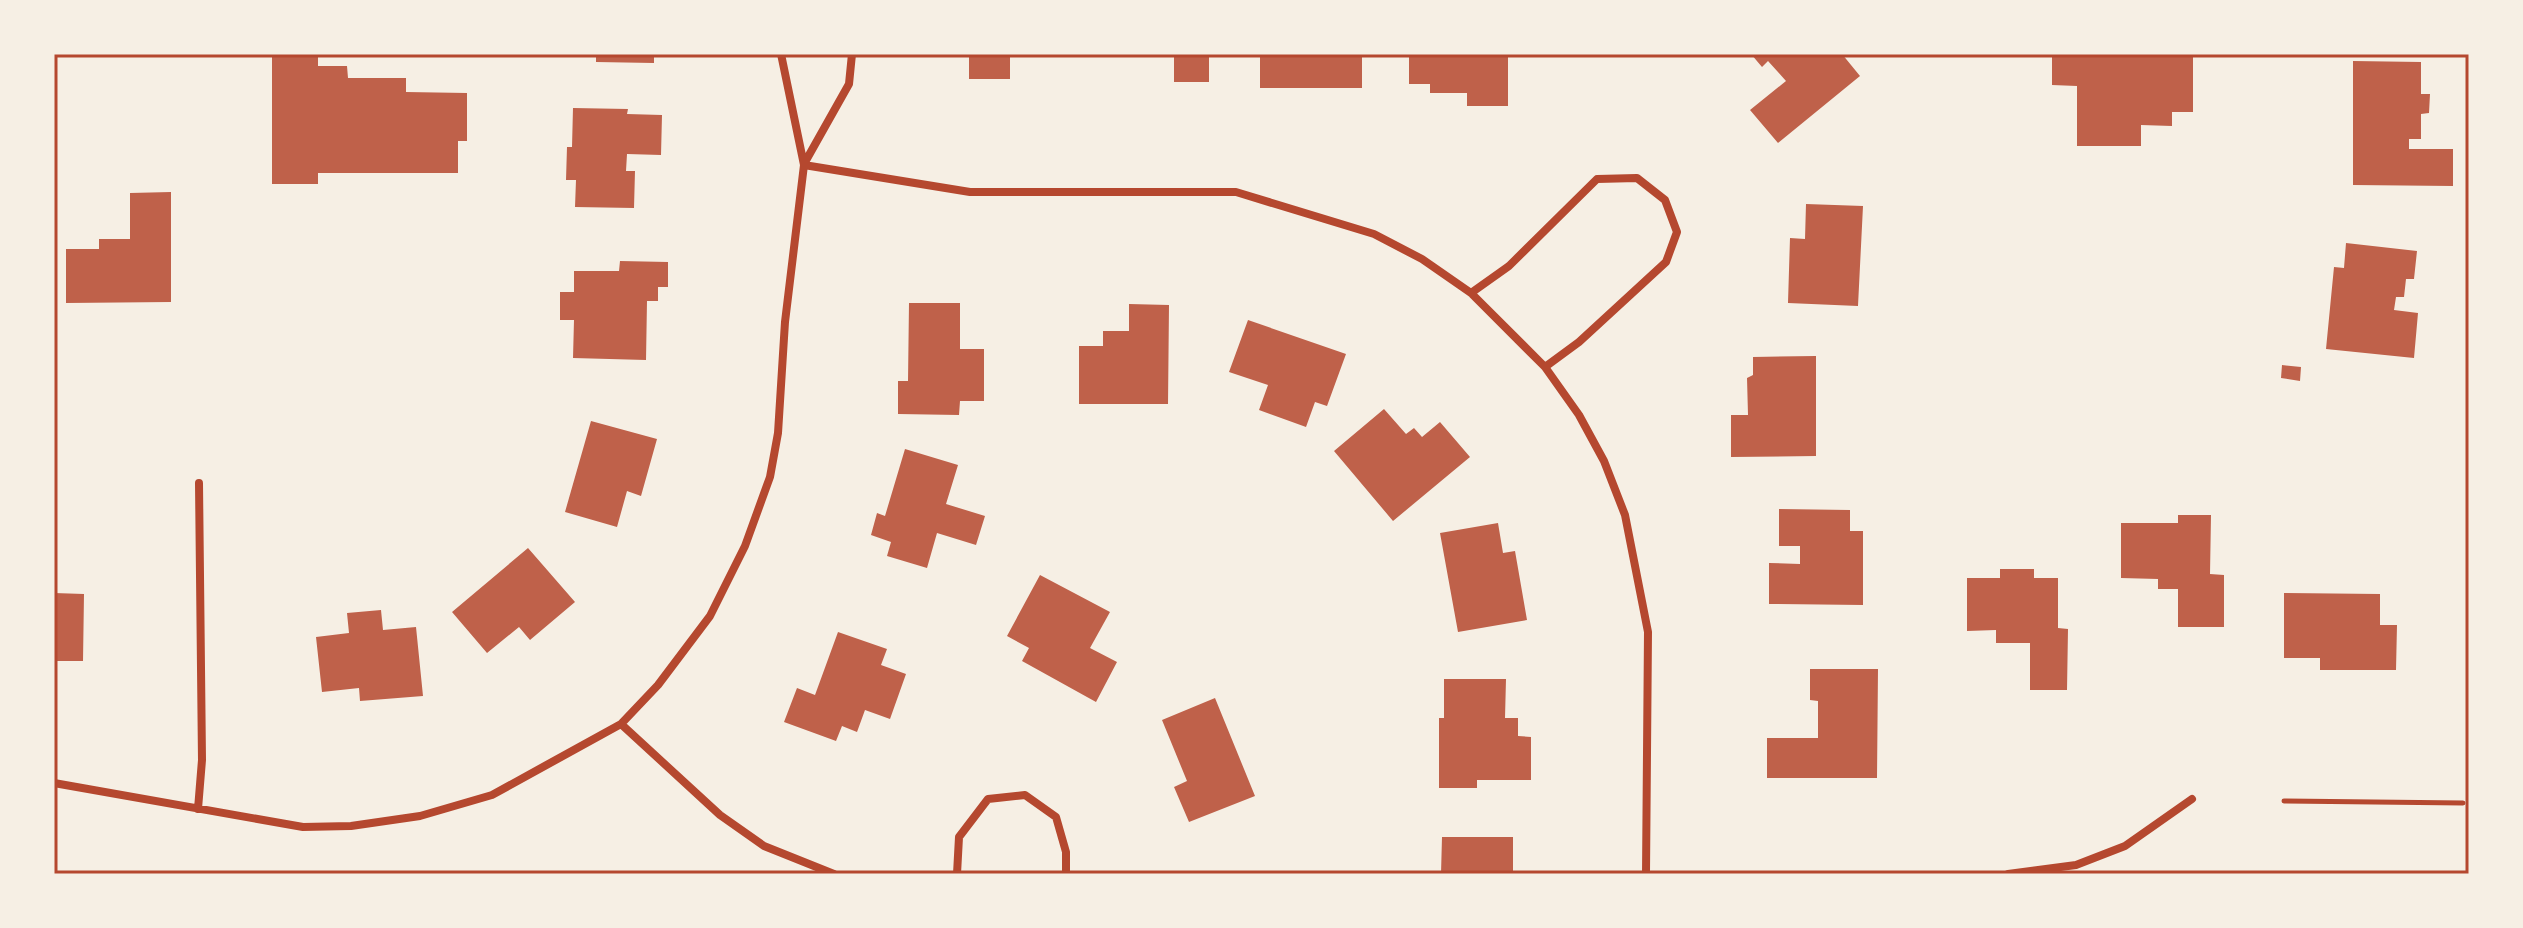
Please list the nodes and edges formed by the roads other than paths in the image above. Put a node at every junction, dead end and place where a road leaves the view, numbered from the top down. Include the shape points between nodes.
1 (781, 54) edge
2 (852, 54) edge
3 (804, 165) junction
4 (1471, 293) junction
5 (1545, 367) junction
6 (199, 483) dead end
7 (621, 724) junction
8 (54, 783) edge
9 (2192, 799) dead end
10 (198, 809) junction
11 (834, 874) edge
12 (957, 874) edge
13 (1066, 874) edge
14 (1646, 874) edge
15 (2008, 874) edge

1 - 3 street
2 - 3 street via 849,84
3 - 4 street via 970,192 1236,192 1374,234
3 - 7 street via 770,477 745,546 710,616
4 - 5 street
4 - 5 street via 1509,266 1597,179 1637,178 1665,200 1677,232 1666,262
5 - 14 street via 1604,461 1639,572 1648,632
6 - 10 street
7 - 10 street via 492,795 420,816 303,827
7 - 11 street via 720,815 764,846
8 - 10 street
9 - 15 street via 2125,846 2076,865
12 - 13 street via 959,837 988,799 1025,795 1056,817

